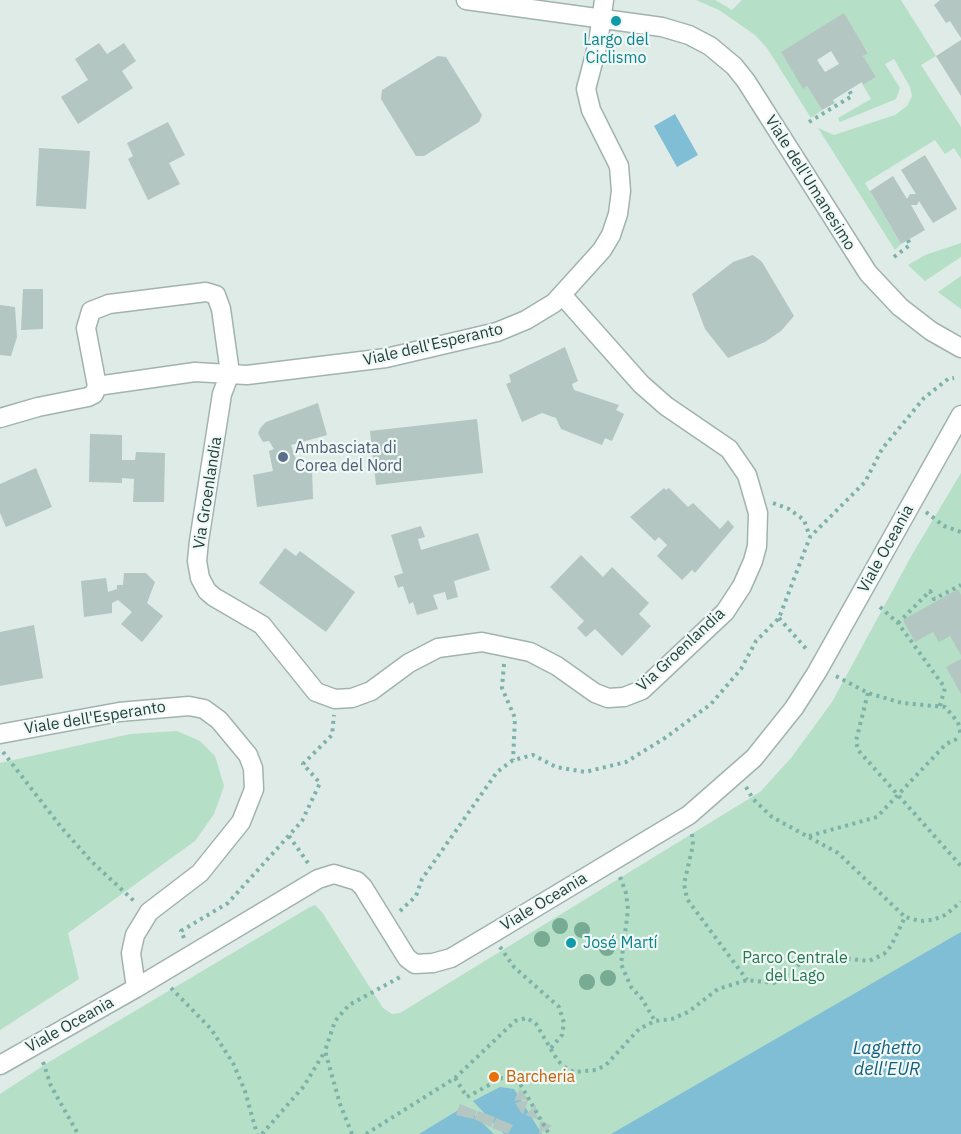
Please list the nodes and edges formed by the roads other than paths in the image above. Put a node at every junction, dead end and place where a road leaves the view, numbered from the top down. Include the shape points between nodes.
1 (466, 0) edge
2 (604, 0) edge
3 (601, 18) junction
4 (562, 296) junction
5 (961, 348) edge
6 (230, 373) junction
7 (97, 386) junction
8 (961, 416) edge
9 (0, 418) edge
10 (0, 734) edge
11 (136, 988) junction
12 (0, 1065) edge

1 - 3 street
2 - 3 street
3 - 4 street, Viale dell'Esperanto via 586,89 591,111 620,166 618,214 602,250
3 - 5 street, Viale dell'Umanesimo via 656,26 699,40 734,66 868,273 900,306 931,331
4 - 6 street, Viale dell'Esperanto via 517,324 436,347 355,363 247,375
4 - 6 street, Via Groenlandia via 636,380 666,406 729,449 747,475 755,500 757,546 742,586 717,620 642,690 624,697 601,696 544,658 505,645 474,642 438,648 409,663 371,691 352,698 335,699 316,692 262,625 214,597 201,578 199,541 222,394
6 - 7 street, Viale dell'Esperanto via 195,372
6 - 7 street via 219,301 206,292 109,304 91,311 86,328
7 - 9 street via 88,397
8 - 11 street, Viale Oceania via 822,663 772,737 736,776 689,815 451,958 415,964 407,958 363,887 334,874 318,879
10 - 11 street, Viale dell'Esperanto via 181,705 204,709 233,733 248,755 254,789 247,812 200,873 149,912 138,929 132,947
11 - 12 street, Viale Oceania

